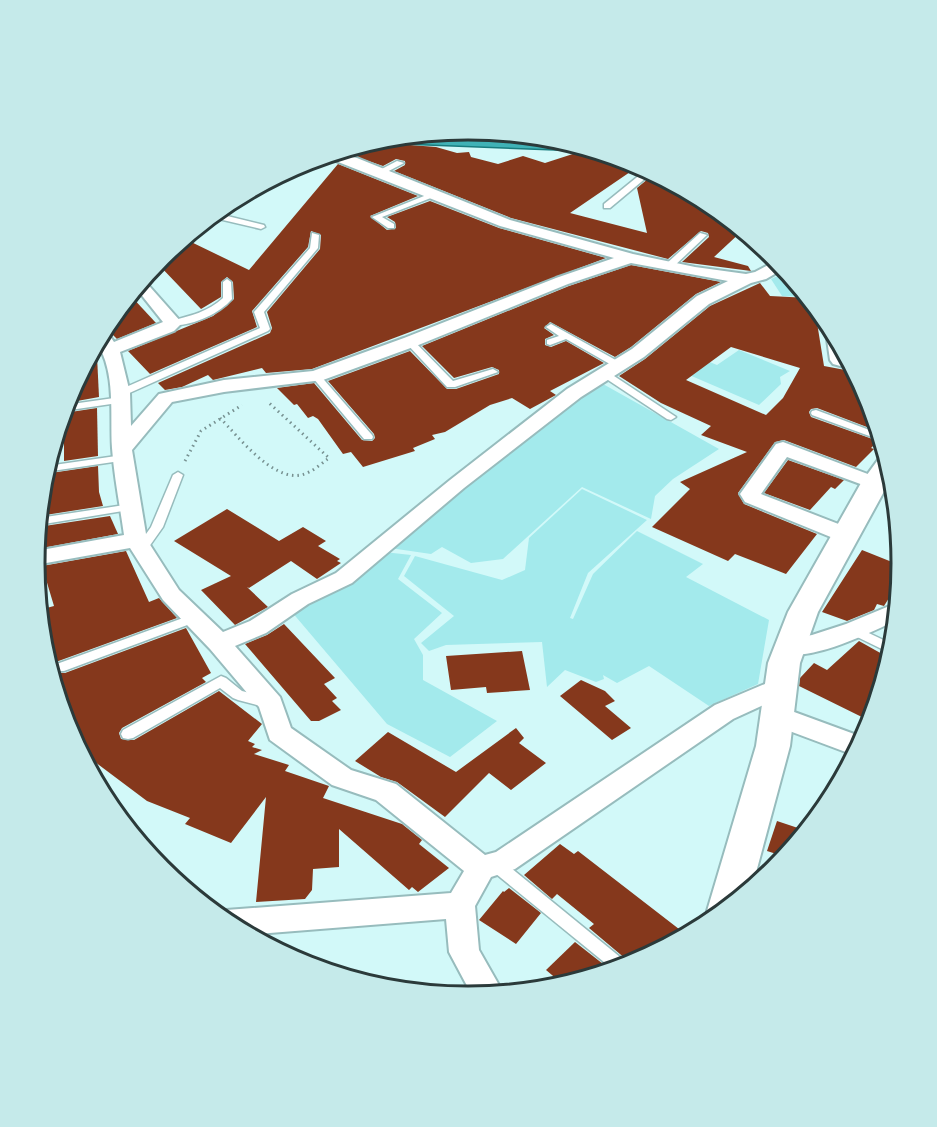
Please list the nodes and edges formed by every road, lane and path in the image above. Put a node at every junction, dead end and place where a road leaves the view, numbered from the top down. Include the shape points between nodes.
1 (341, 159) edge
2 (400, 162) dead end
3 (380, 172) junction
4 (642, 177) edge
5 (437, 194) junction
6 (607, 206) dead end
7 (224, 218) edge
8 (243, 223) junction
9 (392, 226) dead end
10 (261, 227) dead end
11 (231, 231) dead end
12 (315, 235) dead end
13 (703, 235) dead end
14 (630, 258) junction
15 (669, 266) junction
16 (773, 269) edge
17 (746, 279) junction
18 (227, 282) dead end
19 (146, 290) edge
20 (173, 323) junction
21 (551, 327) dead end
22 (567, 336) junction
23 (410, 342) junction
24 (550, 342) dead end
25 (106, 344) edge
26 (103, 351) edge
27 (612, 370) junction
28 (493, 372) dead end
29 (316, 376) junction
30 (121, 396) junction
31 (263, 397) dead end
32 (247, 403) dead end
33 (75, 406) edge
34 (816, 413) dead end
35 (671, 417) dead end
36 (220, 418) junction
37 (872, 434) edge
38 (368, 437) dead end
39 (123, 454) junction
40 (56, 467) edge
41 (882, 472) edge
42 (177, 475) joint
43 (131, 507) junction
44 (48, 521) edge
45 (846, 534) junction
46 (139, 544) junction
47 (45, 557) edge
48 (889, 614) edge
49 (194, 618) junction
50 (854, 630) junction
51 (219, 643) junction
52 (884, 645) edge
53 (790, 646) junction
54 (58, 668) dead end
55 (779, 702) junction
56 (271, 704) junction
57 (128, 734) dead end
58 (852, 743) edge
59 (488, 866) junction
60 (730, 896) edge
61 (460, 905) junction
62 (243, 922) edge
63 (615, 961) edge
64 (484, 986) edge

1 - 3 street
2 - 3 lane
3 - 5 street
4 - 6 lane
5 - 9 lane via 376,217
5 - 14 street via 505,223
7 - 8 lane
8 - 10 lane
8 - 11 lane
12 - 30 lane via 314,248 260,312 265,329
13 - 15 lane
14 - 15 street
14 - 23 street
15 - 17 street
16 - 17 street
17 - 27 street via 703,300
18 - 20 lane via 228,299 219,309
19 - 20 street
20 - 25 street
21 - 22 lane
22 - 24 lane
22 - 27 lane
23 - 28 lane via 451,386
23 - 29 street
26 - 30 street
27 - 35 lane
27 - 51 street via 574,393 344,578 300,599 258,627
29 - 38 lane
29 - 39 street via 224,386 166,398
30 - 33 lane
30 - 39 street
31 - 36 path via 329,458 302,475 288,476 273,469
32 - 36 path
34 - 37 lane
36 - 42 path via 201,431
39 - 40 lane
39 - 43 street
41 - 45 street
41 - 45 street via 783,448 750,494
42 - 46 lane via 157,527
43 - 44 lane
43 - 46 street
45 - 53 street via 803,612
46 - 47 street
46 - 49 street via 171,595
48 - 50 street
49 - 51 street
49 - 54 lane
50 - 52 lane
50 - 53 street via 814,644
51 - 56 street
53 - 55 street
55 - 58 street
55 - 59 street via 724,711 505,861
55 - 60 street via 773,746
56 - 57 lane via 238,695 221,681
56 - 59 street via 279,733 342,778 386,792
59 - 61 street
59 - 63 lane
61 - 62 street
61 - 64 street via 464,952

